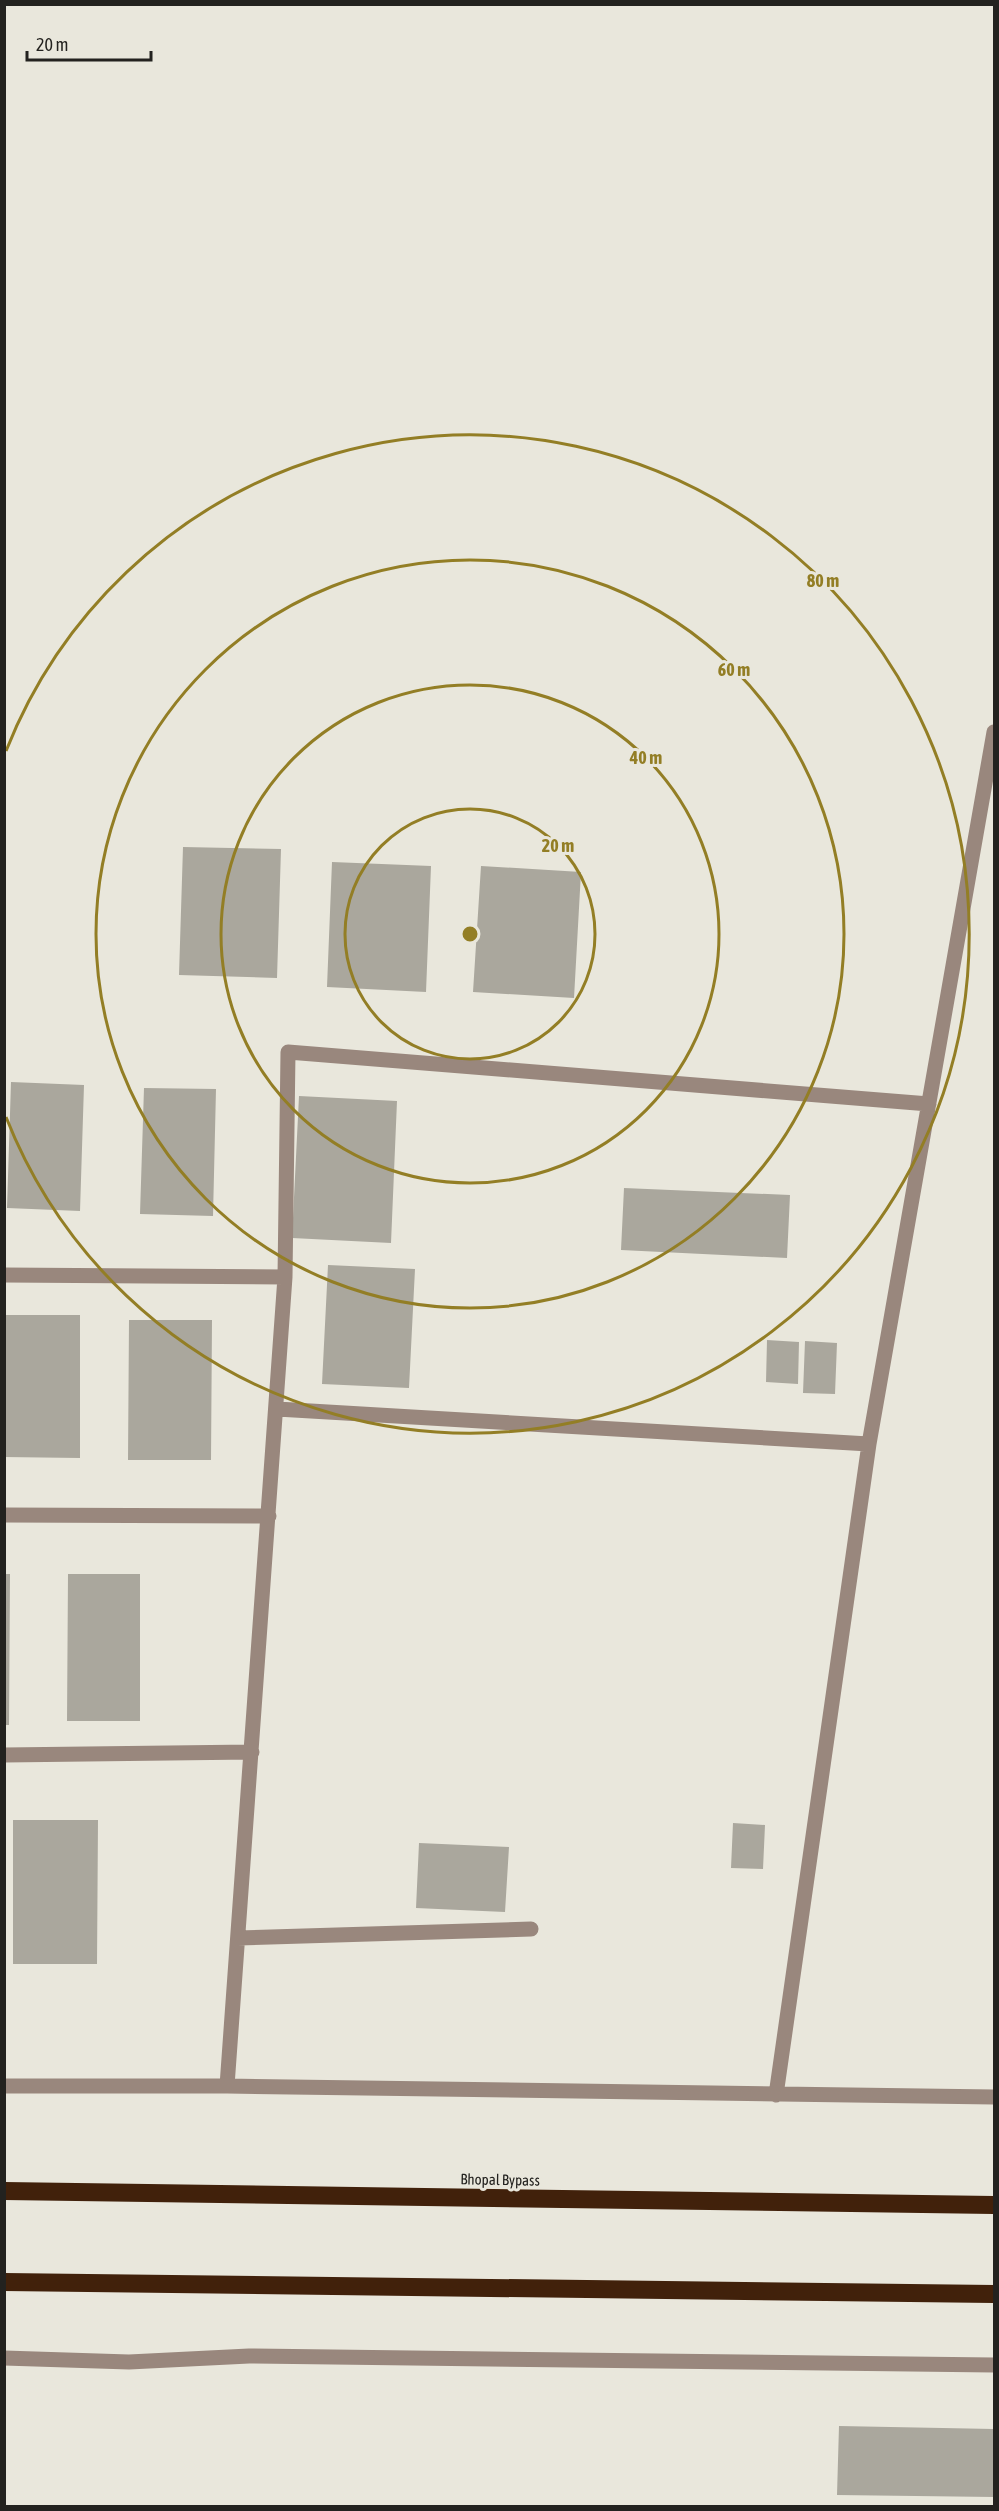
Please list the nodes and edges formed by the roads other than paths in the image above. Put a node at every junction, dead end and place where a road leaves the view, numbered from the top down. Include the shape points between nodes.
1 (994, 732) edge
2 (929, 1104) junction
3 (4, 1275) edge
4 (285, 1277) junction
5 (277, 1409) junction
6 (869, 1444) junction
7 (4, 1515) edge
8 (269, 1516) junction
9 (252, 1752) junction
10 (4, 1755) edge
11 (531, 1929) dead end
12 (238, 1938) junction
13 (4, 2086) edge
14 (227, 2086) junction
15 (776, 2095) junction
16 (994, 2097) edge
17 (4, 2191) edge
18 (994, 2205) edge
19 (4, 2282) edge
20 (994, 2294) edge
21 (4, 2358) edge
22 (994, 2365) edge

1 - 2 street
2 - 4 street via 288,1052
2 - 6 street
3 - 4 street
4 - 5 street
5 - 6 street
5 - 8 street
6 - 15 street
7 - 8 street
8 - 9 street
9 - 10 street
9 - 12 street
11 - 12 street
12 - 14 street
13 - 14 street
14 - 15 street
15 - 16 street
17 - 18 highway, Bhopal Bypass
19 - 20 highway
21 - 22 street via 129,2362 249,2356

